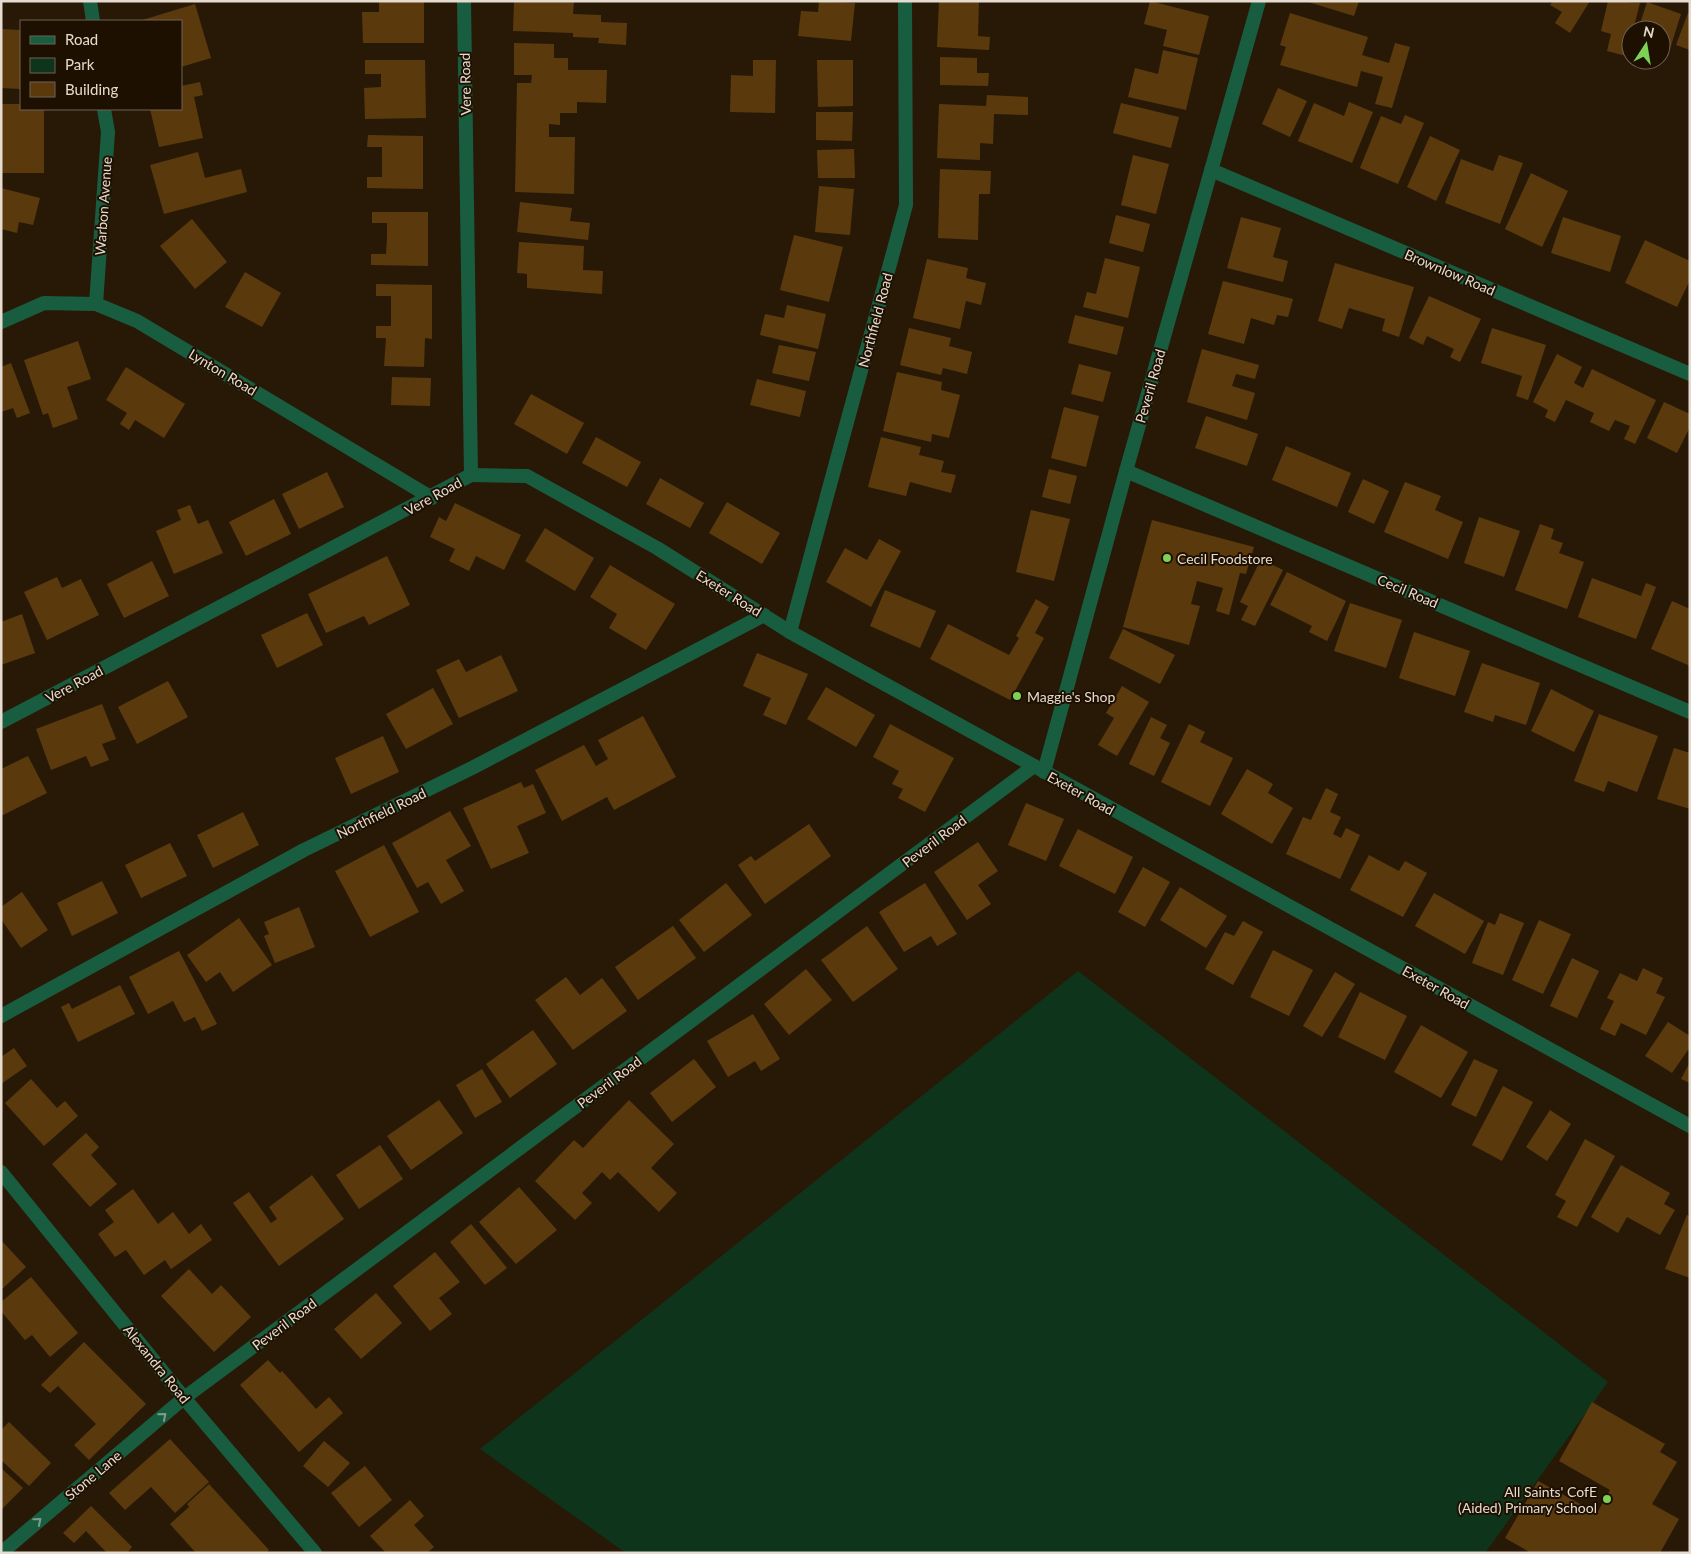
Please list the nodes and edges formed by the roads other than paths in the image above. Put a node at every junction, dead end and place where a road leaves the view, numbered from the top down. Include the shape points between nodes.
1 (90, 1) edge
2 (464, 1) edge
3 (904, 1) edge
4 (1259, 1) edge
5 (93, 20) edge
6 (104, 110) edge
7 (1211, 170) junction
8 (96, 304) junction
9 (1, 322) edge
10 (1690, 374) edge
11 (1126, 471) junction
12 (471, 475) junction
13 (432, 498) junction
14 (764, 615) junction
15 (790, 632) junction
16 (1690, 712) edge
17 (1, 722) edge
18 (1039, 769) junction
19 (1, 1016) edge
20 (1690, 1126) edge
21 (1, 1172) edge
22 (184, 1398) junction
23 (1, 1553) edge
24 (315, 1553) edge

1 - 5 street
2 - 12 street, Vere Road
3 - 15 street, Northfield Road via 906,205
4 - 7 street, Peveril Road
6 - 8 street, Warbon Avenue via 108,132
7 - 10 street, Brownlow Road
7 - 11 street, Peveril Road
8 - 9 street, Lynton Road via 44,304
8 - 13 street, Lynton Road via 137,321
11 - 16 street, Cecil Road
11 - 18 street, Peveril Road
12 - 13 street, Vere Road
12 - 14 street, Exeter Road via 527,476 657,548
13 - 17 street, Vere Road
14 - 15 street, Exeter Road
14 - 19 street, Northfield Road via 472,768 304,850
15 - 18 street, Exeter Road
18 - 20 street, Exeter Road
18 - 22 street, Peveril Road
21 - 22 street, Alexandra Road
23 -> 22 street, Stone Lane
22 - 24 street, Alexandra Road

